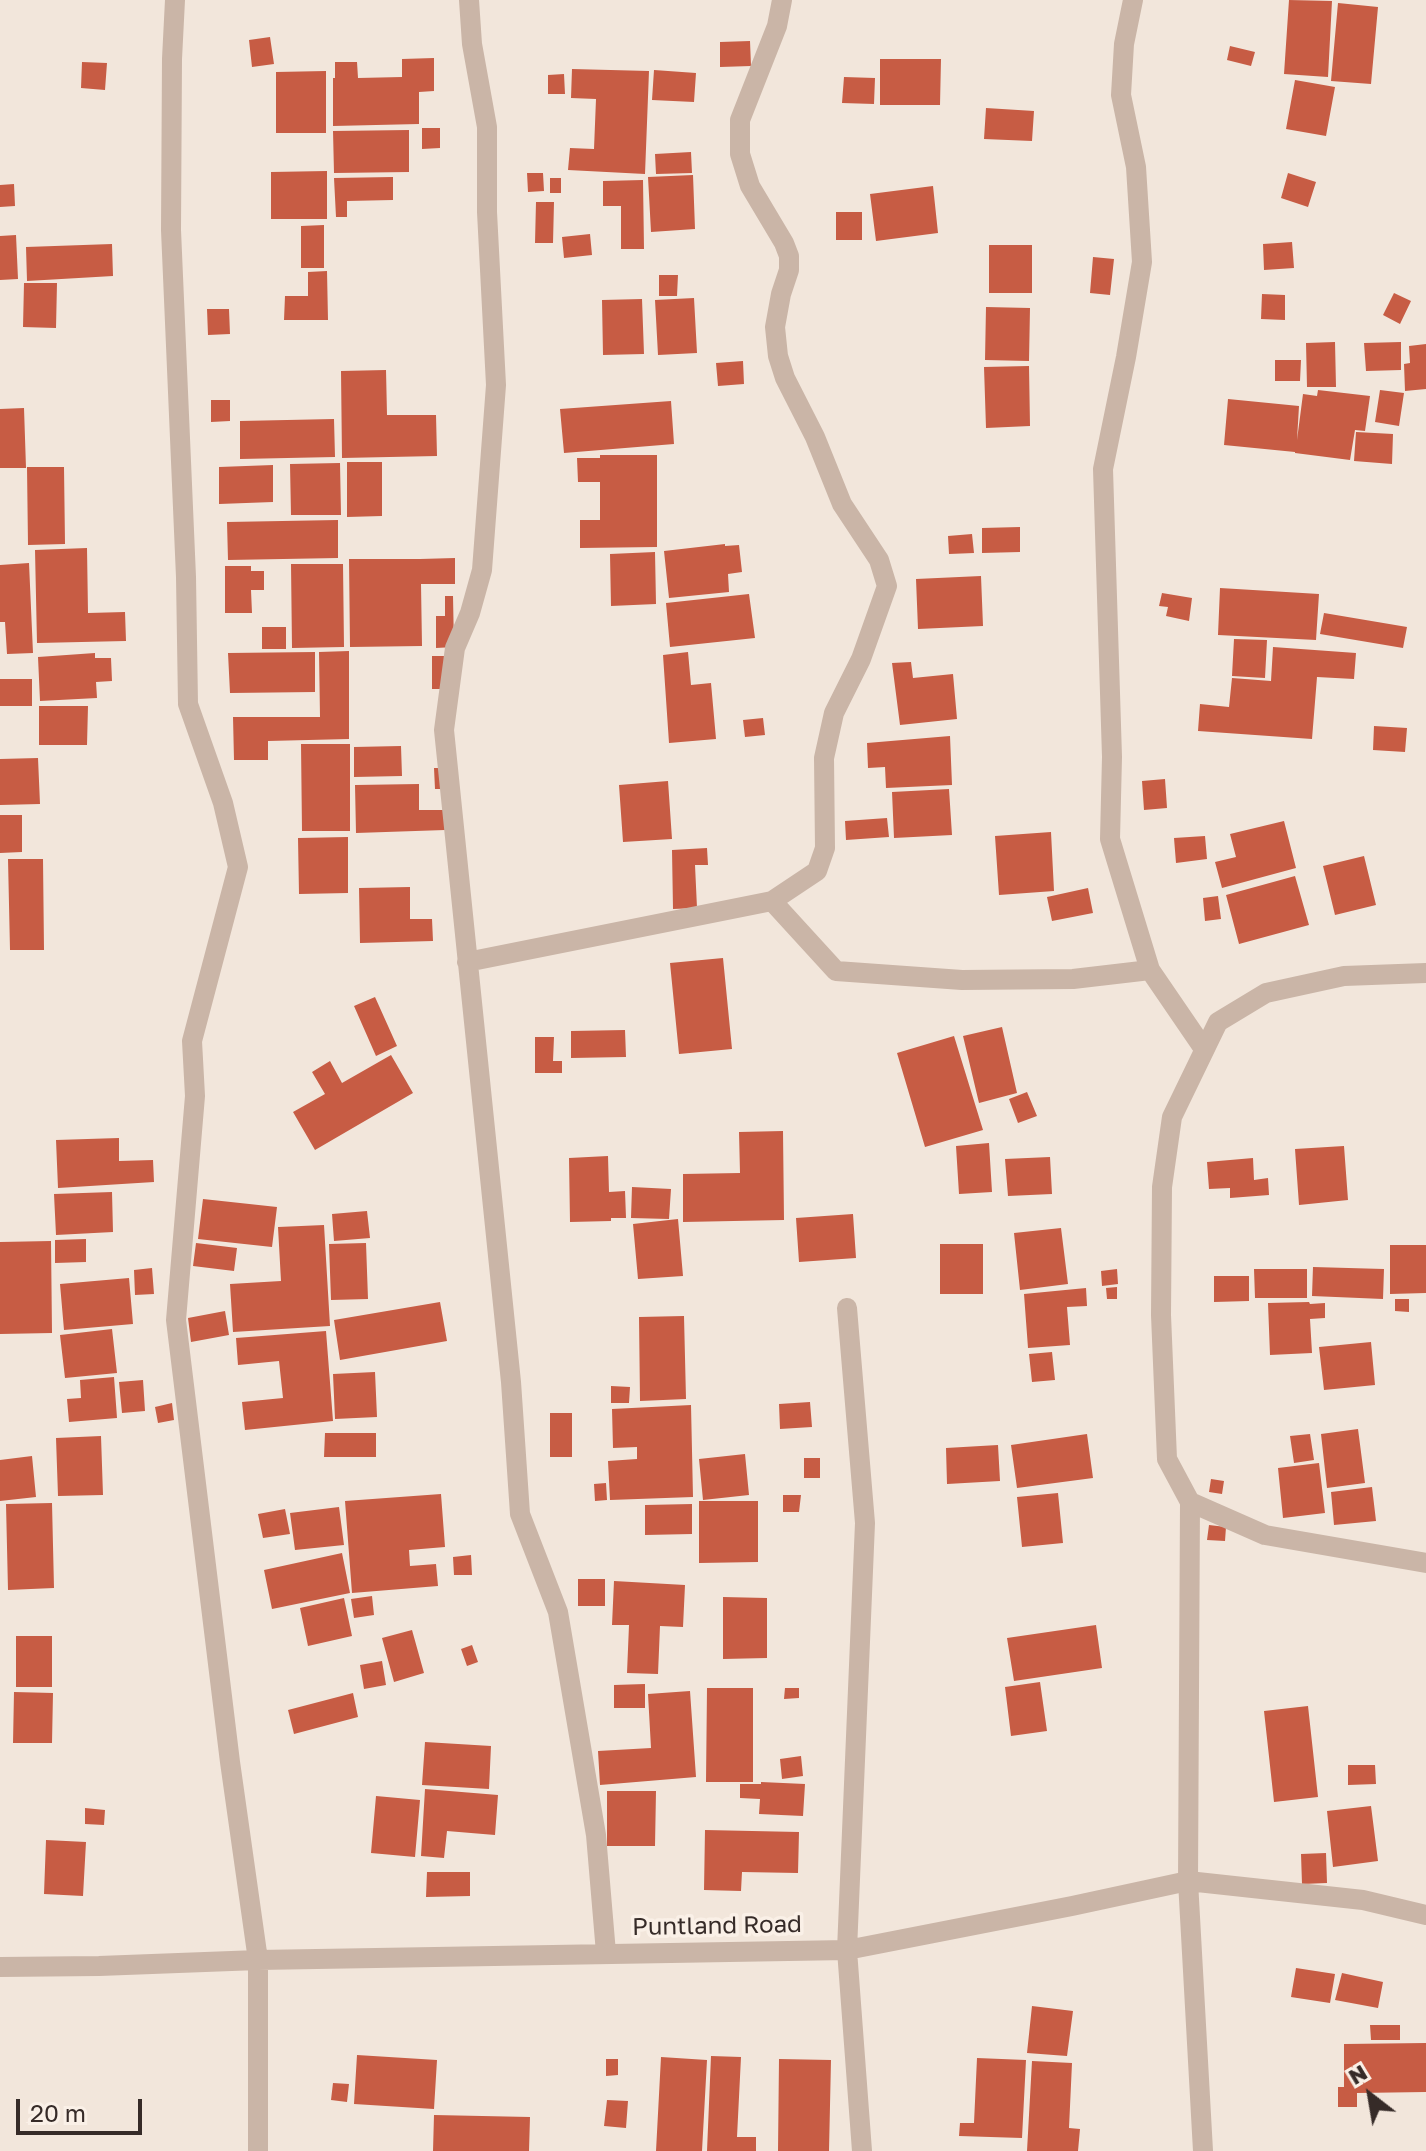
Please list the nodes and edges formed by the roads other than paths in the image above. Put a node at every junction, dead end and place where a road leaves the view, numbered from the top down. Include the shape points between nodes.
1 (175, 0) edge
2 (469, 0) edge
3 (782, 0) edge
4 (1133, 0) edge
5 (772, 901) junction
6 (467, 962) junction
7 (1150, 970) junction
8 (1425, 971) edge
9 (1204, 1049) junction
10 (847, 1308) dead end
11 (1190, 1502) junction
12 (1426, 1563) edge
13 (1188, 1881) junction
14 (1426, 1915) edge
15 (847, 1950) junction
16 (606, 1953) junction
17 (258, 1960) junction
18 (0, 1967) edge
19 (258, 2151) edge
20 (862, 2151) edge
21 (1203, 2151) edge

1 - 17 street via 171,230 188,704 223,803 238,867 192,1041 195,1096 176,1320
2 - 6 street via 487,127 496,385 482,570 455,648 444,730
3 - 5 street via 740,120 740,154 750,186 789,256 775,327 785,378 842,504 879,560 887,586 861,659 834,713 824,758 825,848 817,871
4 - 7 street via 1121,95 1136,167 1142,262 1103,469 1110,839
5 - 6 street
5 - 7 street via 836,971 962,980 1073,979
6 - 16 street via 520,1514 558,1612 596,1835
7 - 9 street
8 - 9 street via 1344,976 1266,993 1218,1022
9 - 11 street via 1172,1117 1162,1187 1167,1459
10 - 15 street via 865,1523
11 - 12 street via 1265,1535
11 - 13 street
13 - 14 street, Puntland Road via 1363,1900
13 - 15 street, Puntland Road
13 - 21 street
15 - 16 street, Puntland Road
15 - 20 street
16 - 17 street, Puntland Road
17 - 18 street, Puntland Road
17 - 19 street

